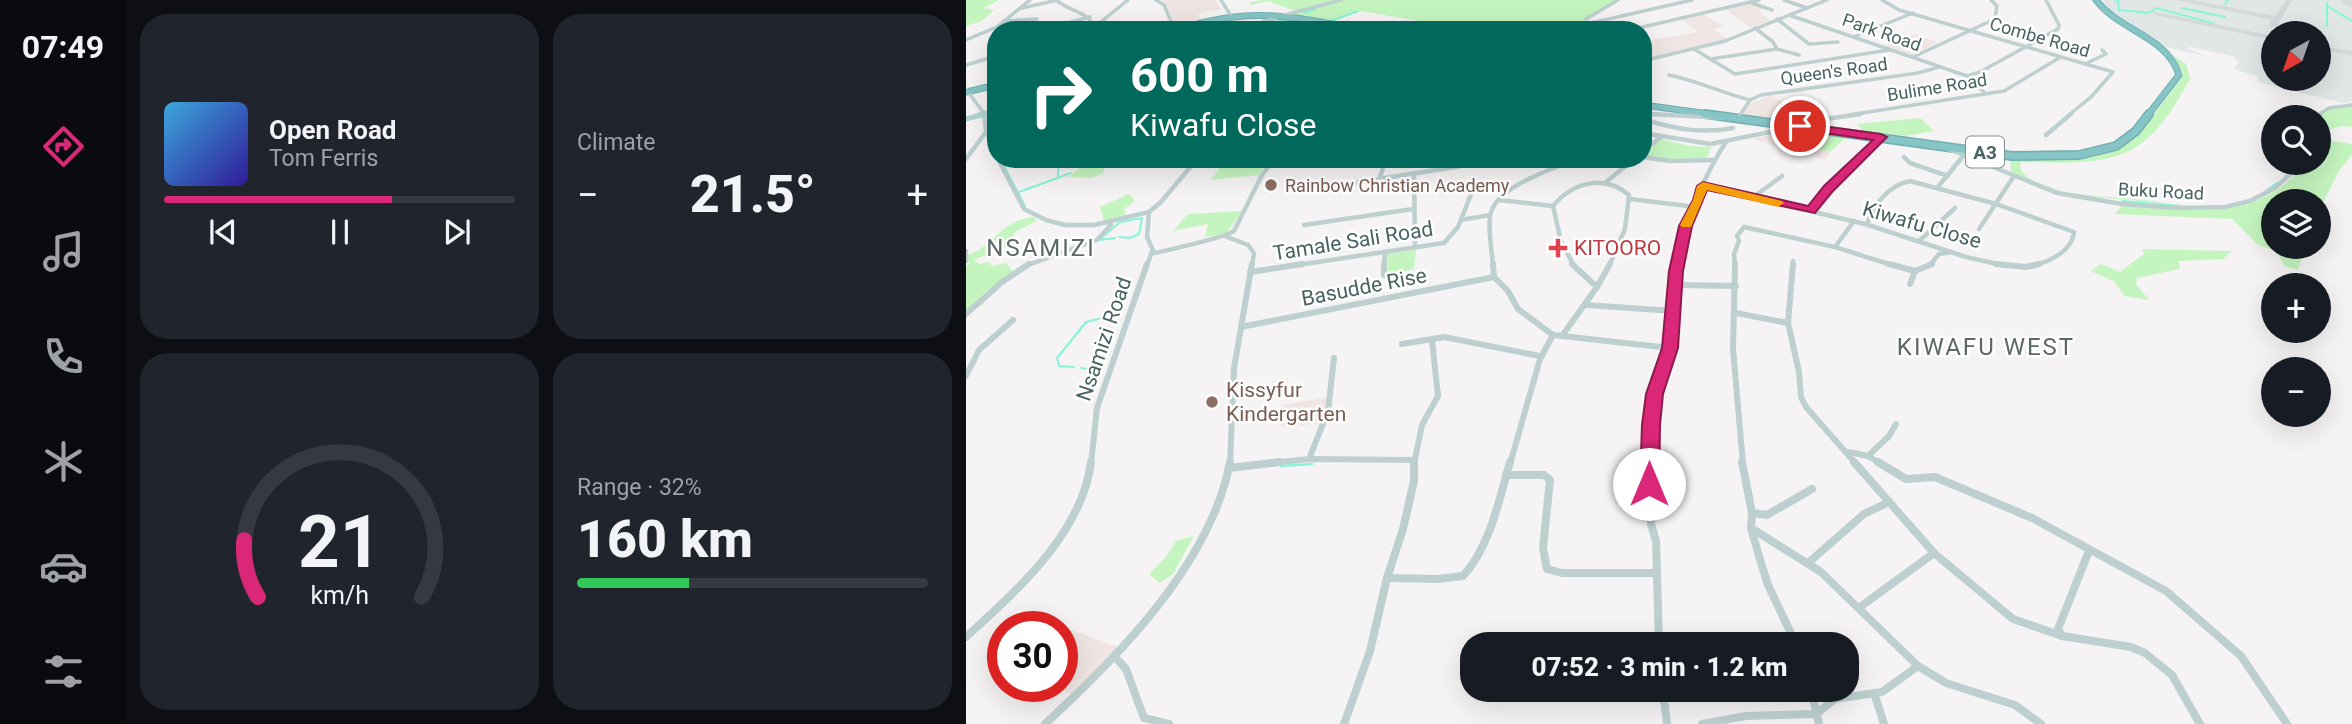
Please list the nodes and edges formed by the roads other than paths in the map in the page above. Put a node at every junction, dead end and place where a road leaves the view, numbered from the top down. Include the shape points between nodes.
1 (1030, 0) edge
2 (1057, 0) edge
3 (1128, 0) edge
4 (1156, 0) edge
5 (1221, 0) edge
6 (1341, 0) edge
7 (1618, 0) edge
8 (1692, 0) edge
9 (1759, 0) edge
10 (1784, 0) edge
11 (1827, 0) edge
12 (1882, 0) edge
13 (1991, 0) edge
14 (2046, 0) edge
15 (2091, 0) edge
16 (2096, 0) edge
17 (1750, 2) junction
18 (1809, 7) junction
19 (1020, 8) junction
20 (1772, 10) dead end
21 (1913, 13) junction
22 (1789, 15) junction
23 (1231, 16) junction
24 (1279, 16) junction
25 (1090, 17) junction
26 (1037, 19) dead end
27 (1777, 19) junction
28 (1003, 21) joint
29 (1075, 21) edge
30 (1092, 21) edge
31 (1103, 21) edge
32 (1172, 21) edge
33 (1211, 21) edge
34 (1217, 21) edge
35 (1266, 21) edge
36 (1305, 21) edge
37 (1310, 21) edge
38 (1582, 21) edge
39 (1599, 21) edge
40 (1652, 25) edge
41 (1755, 28) junction
42 (987, 29) edge
43 (1970, 32) junction
44 (1853, 37) junction
45 (966, 40) edge
46 (1838, 42) dead end
47 (2025, 48) junction
48 (1694, 49) junction
49 (1777, 49) junction
50 (2073, 49) dead end
51 (1889, 50) junction
52 (2102, 50) dead end
53 (1799, 55) dead end
54 (1913, 57) junction
55 (2059, 58) junction
56 (987, 59) edge
57 (1652, 59) edge
58 (1710, 59) junction
59 (2085, 64) junction
60 (966, 65) edge
61 (1939, 67) junction
62 (1670, 75) dead end
63 (1967, 76) junction
64 (987, 88) edge
65 (967, 92) edge
66 (1984, 92) junction
67 (1750, 100) junction
68 (1652, 104) edge
69 (2352, 105) edge
70 (2331, 108) edge
71 (986, 113) junction
72 (1652, 113) edge
73 (1733, 117) junction
74 (966, 118) edge
75 (1766, 121) junction
76 (1652, 122) edge
77 (1812, 125) junction
78 (1800, 126) junction
79 (1733, 128) junction
80 (1837, 130) junction
81 (987, 133) joint
82 (1652, 134) edge
83 (1755, 135) junction
84 (2046, 135) dead end
85 (1661, 137) junction
86 (1881, 137) junction
87 (1931, 141) junction
88 (1729, 142) junction
89 (1652, 144) edge
90 (1938, 145) junction
91 (1964, 155) junction
92 (2005, 155) junction
93 (1904, 157) dead end
94 (966, 159) edge
95 (1652, 159) edge
96 (1714, 160) junction
97 (1003, 168) edge
98 (1189, 168) edge
99 (1267, 168) edge
100 (1384, 168) edge
101 (1450, 168) edge
102 (1556, 168) edge
103 (1623, 168) edge
104 (2010, 172) junction
105 (1414, 173) junction
106 (1914, 174) dead end
107 (2292, 175) edge
108 (1782, 176) dead end
109 (1948, 176) junction
110 (1380, 177) junction
111 (1910, 181) junction
112 (1605, 183) junction
113 (1703, 186) junction
114 (1320, 188) dead end
115 (1937, 188) junction
116 (1472, 192) dead end
117 (1752, 198) junction
118 (1630, 199) junction
119 (1499, 200) junction
120 (1996, 204) junction
121 (1553, 206) junction
122 (1696, 207) junction
123 (1955, 208) dead end
124 (1413, 209) junction
125 (1811, 211) junction
126 (1149, 212) junction
127 (1490, 215) junction
128 (1461, 220) junction
129 (1854, 221) junction
130 (1108, 223) junction
131 (1867, 224) junction
132 (1304, 225) dead end
133 (1979, 229) dead end
134 (1227, 237) junction
135 (1919, 241) junction
136 (1933, 246) junction
137 (1835, 247) junction
138 (1415, 248) junction
139 (966, 251) edge
140 (1952, 252) junction
141 (1385, 253) junction
142 (1150, 254) junction
143 (1939, 254) junction
144 (966, 261) edge
145 (1793, 261) dead end
146 (1915, 271) junction
147 (1250, 272) junction
148 (1384, 275) dead end
149 (1494, 277) junction
150 (1910, 284) dead end
151 (1675, 285) junction
152 (1736, 286) junction
153 (1597, 288) junction
154 (1586, 305) junction
155 (1674, 311) junction
156 (1736, 313) junction
157 (966, 314) edge
158 (1013, 320) dead end
159 (1788, 323) junction
160 (1241, 327) junction
161 (1553, 335) junction
162 (1562, 336) junction
163 (1432, 340) junction
164 (1402, 344) dead end
165 (1670, 348) junction
166 (1540, 356) junction
167 (1334, 358) dead end
168 (966, 376) edge
169 (1896, 424) dead end
170 (1847, 452) junction
171 (1868, 456) junction
172 (1309, 459) junction
173 (1414, 460) junction
174 (1229, 468) junction
175 (1506, 475) junction
176 (1812, 489) dead end
177 (1889, 502) junction
178 (1752, 513) junction
179 (1751, 528) junction
180 (2089, 551) junction
181 (1934, 553) junction
182 (1808, 563) junction
183 (1655, 573) junction
184 (1387, 578) junction
185 (1860, 607) junction
186 (1657, 632) edge
187 (1791, 632) edge
188 (2062, 636) junction
189 (966, 638) edge
190 (1115, 657) junction
191 (1919, 666) junction
192 (1874, 693) junction
193 (1664, 702) edge
194 (1817, 719) edge
195 (1045, 724) edge
196 (1169, 724) edge
197 (1345, 724) edge
198 (1667, 724) edge
199 (1702, 724) edge
200 (1884, 724) edge
201 (2040, 724) edge
202 (2200, 724) edge
203 (2287, 724) edge

1 - 19 street
2 - 19 street
2 - 25 street via 1063,8
3 - 31 street
4 - 32 street
5 - 23 street
6 - 24 street
7 - 38 street
8 - 39 street
9 - 17 street
10 - 18 street
11 - 18 street
12 - 21 street, Combe Road
13 - 43 street via 1997,6 1997,16
14 - 47 street via 2059,27
15 - 92 highway, A3 via 2102,15 2162,53 2172,67 2171,79 2127,134 2111,144 2069,153
16 - 92 highway, A3 via 2109,16 2168,52 2179,70 2176,82 2136,131 2116,146 2071,156
17 - 20 street
17 - 40 street
18 - 22 street
19 - 28 street
21 - 43 street, Combe Road
21 - 44 street
22 - 27 street
22 - 44 street, Park Road
23 - 24 highway
23 - 33 highway
24 - 34 highway
24 - 35 main road
24 - 36 highway
24 - 37 highway
25 - 29 street
25 - 30 street
26 - 28 street
27 - 41 street
27 - 46 street via 1809,44
41 - 48 street
41 - 49 street
42 - 45 street
43 - 47 street, Combe Road
43 - 54 street
44 - 51 street, Park Road
47 - 55 street, Combe Road
47 - 63 street
48 - 57 street
48 - 58 street
49 - 53 street
49 - 58 street
50 - 55 street, Bulime Road
51 - 54 street, Park Road
51 - 58 street via 1735,74
52 - 59 street via 2106,54
54 - 61 street, Park Road
55 - 59 street, Combe Road
55 - 66 street, Bulime Road via 2010,88
56 - 60 street
59 - 84 street, Combe Road via 2113,71 2094,94
61 - 63 street, Park Road
61 - 67 street, Queen's Road
62 - 67 street
63 - 66 street
64 - 65 highway
65 - 71 street
66 - 77 street, Bulime Road via 1819,120
67 - 73 street
68 - 73 highway, A3
69 - 70 street
71 - 74 main road
71 - 81 street
72 - 73 street
73 - 75 highway, A3
73 - 77 highway, A3
73 - 79 street
75 - 78 highway, A3
75 - 83 street
76 - 79 street via 1707,132
77 - 80 highway, A3
78 - 80 highway, A3
78 - 83 street
79 - 88 street via 1738,136
80 - 86 highway, A3
80 - 87 highway, A3
81 - 94 street
82 - 85 street
83 - 88 street
85 - 88 street
85 - 89 street
86 - 90 highway, A3
86 - 125 street
87 - 90 street, Buku Road
87 - 92 highway, A3
88 - 96 street
90 - 91 street, Buku Road
90 - 92 highway, A3
91 - 104 street, Buku Road
91 - 109 street
93 - 109 street
95 - 96 street
96 - 113 street
97 - 130 street via 1029,214 1065,225
98 - 126 street
99 - 134 street via 1234,232
100 - 110 street
101 - 105 street
102 - 119 street
103 - 112 street
104 - 107 street, Buku Road via 2058,193 2092,200 2221,208 2240,205
104 - 120 street
105 - 110 street
105 - 124 street
106 - 111 street
108 - 117 street
109 - 115 street
110 - 114 street
111 - 115 street
111 - 131 street via 1891,188
112 - 118 street via 1625,190
112 - 121 street via 1574,186
113 - 117 street, Kiwafu Close
113 - 122 street
115 - 120 street
116 - 128 street
117 - 125 street, Kiwafu Close
118 - 122 street
118 - 153 street via 1617,250
119 - 121 street
119 - 127 street
120 - 133 street
120 - 140 street, Kiwafu Close via 2072,231 2075,237 2069,247 2030,266
121 - 153 street via 1558,233 1574,268
122 - 151 street via 1686,226
123 - 135 street
124 - 132 street
124 - 138 street
125 - 129 street, Kiwafu Close
126 - 130 street
126 - 142 street
127 - 128 street, Tamale Sali Road
127 - 149 street
128 - 138 street, Tamale Sali Road via 1449,240
129 - 131 street, Kiwafu Close
129 - 137 street
130 - 157 street via 1110,230 1097,240 1017,271
131 - 135 street, Kiwafu Close
134 - 142 street, Nsamizi Road
134 - 147 street via 1252,249
135 - 136 street, Kiwafu Close
136 - 140 street, Kiwafu Close
136 - 143 street
137 - 146 street
137 - 152 street via 1744,228 1737,236 1734,254
138 - 141 street, Tamale Sali Road
139 - 144 street
140 - 143 street
141 - 147 street, Tamale Sali Road
141 - 148 street
142 - 189 street, Nsamizi Road via 1097,408 1091,467 1078,507 1036,568
143 - 146 street via 1931,265
145 - 159 street
146 - 150 street
147 - 160 street
149 - 160 street, Basudde Rise
149 - 161 street via 1518,309
151 - 152 street
151 - 155 street
152 - 156 street
153 - 154 street
154 - 155 street
154 - 162 street
155 - 165 street
156 - 159 street
156 - 178 street via 1734,389
158 - 168 street via 979,350
159 - 170 street via 1806,408
160 - 174 street via 1234,366
161 - 162 street
161 - 166 street
162 - 165 street
163 - 164 street
163 - 166 street via 1480,342
163 - 173 street via 1437,396 1422,425
165 - 183 street via 1655,394 1651,425
166 - 175 street
167 - 172 street via 1328,411
169 - 171 street
170 - 171 street
170 - 177 street
171 - 180 street via 1906,478 1944,480 2032,518
172 - 173 street
172 - 174 street
173 - 184 street via 1408,510
174 - 190 street via 1211,520 1194,550
175 - 183 street via 1544,475 1550,480 1546,569
175 - 184 street via 1493,523 1467,573 1461,577
176 - 178 street via 1767,515
177 - 181 street
177 - 182 street via 1864,514
178 - 179 street
179 - 182 street
179 - 187 street via 1768,585
180 - 188 street via 2058,629
180 - 203 street via 2166,591 2217,633 2250,666
181 - 185 street
181 - 188 street via 2013,619
182 - 185 street
183 - 186 street
184 - 197 street via 1370,651
185 - 191 street
188 - 202 street via 2145,653 2172,675
190 - 195 street
190 - 196 street via 1126,669 1144,718
191 - 192 street
191 - 201 street via 1946,683 2015,705
192 - 194 street via 1835,699
192 - 200 street
193 - 198 street
194 - 199 street via 1746,716

